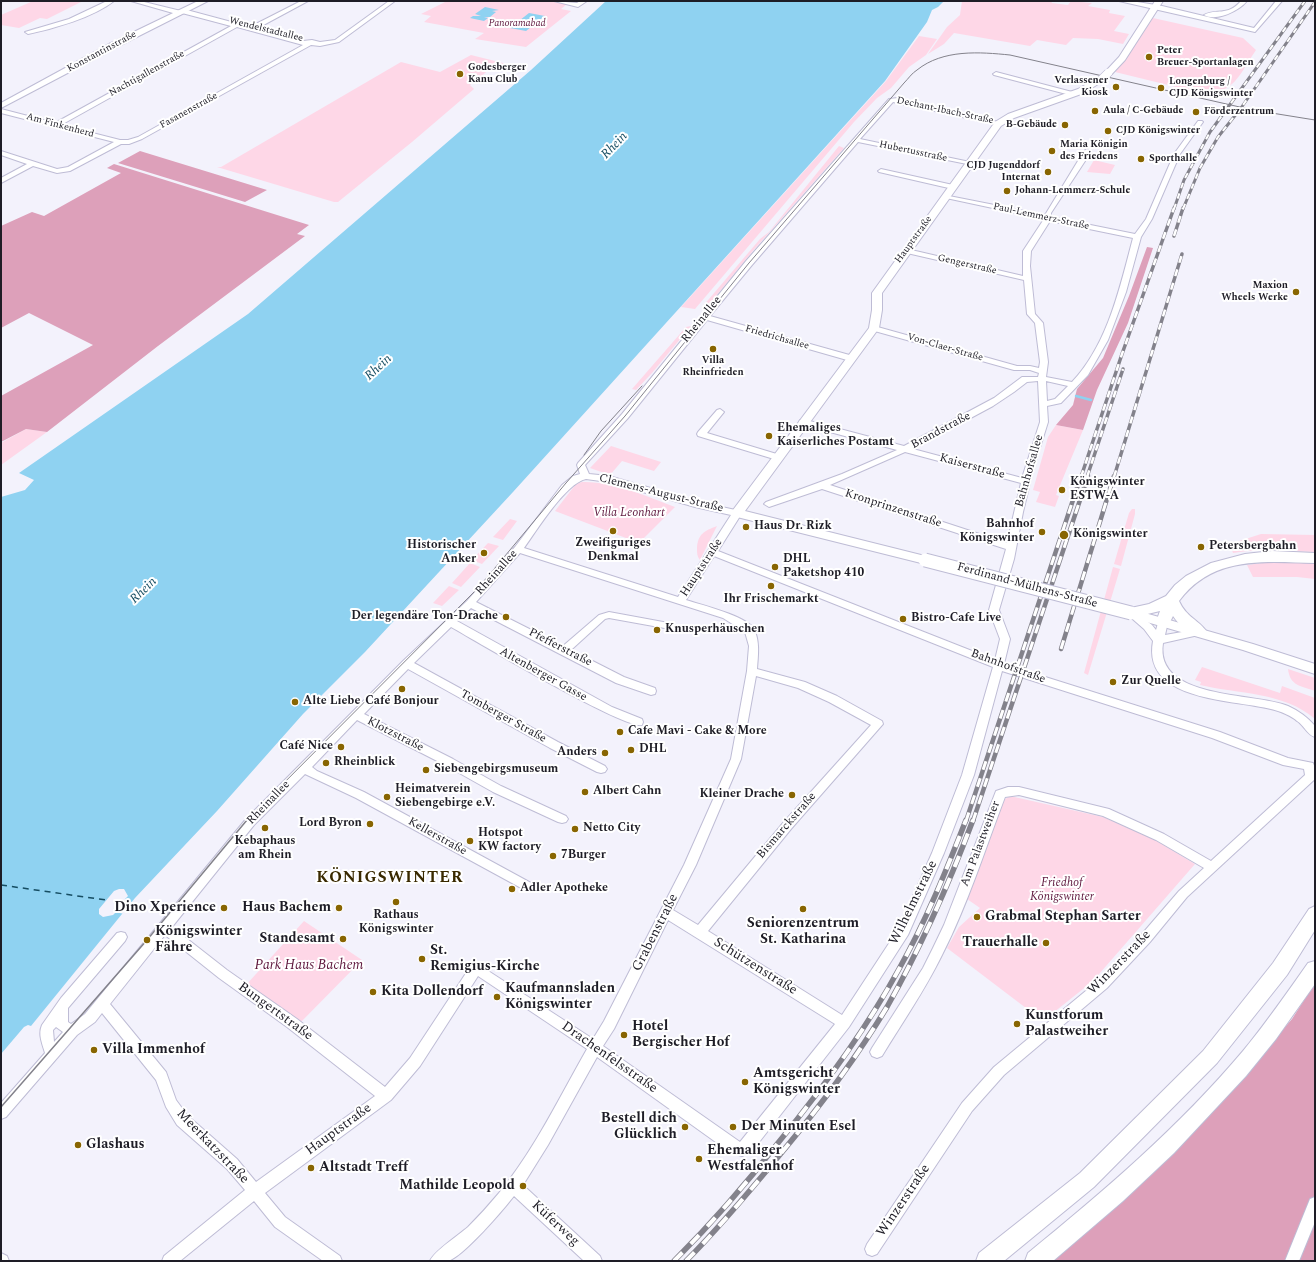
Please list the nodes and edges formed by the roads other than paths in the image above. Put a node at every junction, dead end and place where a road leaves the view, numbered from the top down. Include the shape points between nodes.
1 (111, 1) edge
2 (134, 1) edge
3 (204, 1) edge
4 (305, 1) edge
5 (392, 1) edge
6 (557, 1) edge
7 (584, 1) edge
8 (1122, 1) edge
9 (1244, 1) edge
10 (1279, 1) edge
11 (1157, 4) edge
12 (181, 12) junction
13 (1217, 18) junction
14 (236, 25) junction
15 (254, 28) junction
16 (28, 32) dead end
17 (312, 42) junction
18 (996, 74) dead end
19 (1074, 94) junction
20 (891, 100) joint
21 (1, 106) edge
22 (1, 111) edge
23 (1200, 122) dead end
24 (999, 123) junction
25 (58, 124) junction
26 (856, 140) junction
27 (120, 142) junction
28 (1087, 150) dead end
29 (1, 153) edge
30 (33, 163) junction
31 (970, 164) junction
32 (881, 171) dead end
33 (1, 181) edge
34 (953, 187) junction
35 (946, 196) junction
36 (1048, 219) junction
37 (1137, 238) junction
38 (907, 251) junction
39 (1028, 279) junction
40 (704, 317) junction
41 (874, 328) junction
42 (850, 358) junction
43 (1017, 368) junction
44 (1042, 374) junction
45 (1025, 379) junction
46 (1073, 385) junction
47 (1043, 404) junction
48 (720, 412) dead end
49 (803, 422) junction
50 (907, 449) junction
51 (777, 457) junction
52 (586, 476) junction
53 (1026, 482) junction
54 (820, 485) junction
55 (745, 500) junction
56 (770, 504) dead end
57 (713, 509) junction
58 (736, 513) junction
59 (768, 520) junction
60 (724, 533) junction
61 (1011, 547) junction
62 (518, 549) junction
63 (712, 552) junction
64 (1312, 559) edge
65 (1171, 600) junction
66 (680, 602) junction
67 (470, 603) junction
68 (1131, 613) junction
69 (450, 622) junction
70 (1163, 622) junction
71 (670, 626) dead end
72 (1199, 632) junction
73 (1158, 640) junction
74 (564, 651) junction
75 (407, 664) junction
76 (1001, 666) junction
77 (1315, 668) edge
78 (752, 671) junction
79 (651, 692) dead end
80 (356, 715) junction
81 (638, 722) dead end
82 (1315, 733) edge
83 (1313, 766) edge
84 (304, 767) junction
85 (601, 769) dead end
86 (562, 819) dead end
87 (1212, 867) junction
88 (528, 886) dead end
89 (667, 913) junction
90 (1315, 914) edge
91 (165, 928) junction
92 (700, 932) junction
93 (121, 937) dead end
94 (476, 968) joint
95 (1315, 969) edge
96 (102, 1004) junction
97 (62, 1008) junction
98 (844, 1023) junction
99 (72, 1031) junction
100 (594, 1047) junction
101 (877, 1052) dead end
102 (52, 1054) junction
103 (386, 1096) junction
104 (1, 1113) edge
105 (742, 1149) joint
106 (514, 1186) junction
107 (254, 1192) junction
108 (1315, 1204) edge
109 (872, 1249) dead end
110 (169, 1261) edge
111 (335, 1261) edge
112 (437, 1261) edge
113 (595, 1261) edge
114 (988, 1261) edge
115 (1036, 1261) edge
116 (1292, 1261) edge

1 - 16 street via 77,17
2 - 12 street
3 - 12 main road, Konstantinstraße
4 - 15 street
5 - 17 street, Wendelstadtallee via 336,41 320,44
6 - 7 street via 578,5
8 - 11 street
9 - 13 street via 1233,11
10 - 13 street via 1255,30
11 - 13 street via 1195,15
11 - 19 main road, Hauptstraße via 1122,58 1092,86
12 - 14 street, Wendelstadtallee
12 - 15 street, Wendelstadtallee
12 - 21 main road, Konstantinstraße
14 - 15 street, Wendelstadtallee
14 - 25 street, Nachtigallenstraße
15 - 17 street, Wendelstadtallee via 303,43
17 - 27 street, Fasanenstraße via 140,138
18 - 19 street
19 - 24 main road, Hauptstraße via 1011,116
20 - 24 street, Dechant-Ibach-Straße
20 - 26 street, Rheinallee
22 - 25 street, Am Finkenherd
23 - 37 street via 1177,154 1149,219
24 - 31 main road, Hauptstraße
25 - 27 street, Am Finkenherd
26 - 31 street, Hubertusstraße
26 - 40 street, Rheinallee
27 - 30 street, Fasanenstraße via 70,169 57,171
28 - 36 street, Bahnhofsallee via 1048,213
29 - 30 street
30 - 33 street
31 - 34 main road, Hauptstraße
32 - 34 street
34 - 35 main road, Hauptstraße
35 - 36 street, Paul-Lemmerz-Straße
35 - 38 main road, Hauptstraße
36 - 37 street, Paul-Lemmerz-Straße
36 - 39 street, Bahnhofsallee via 1027,251
37 - 46 street via 1122,292 1104,340 1085,374
38 - 39 street, Gengerstraße
38 - 41 main road, Hauptstraße via 877,293
39 - 44 street, Bahnhofsallee via 1030,314 1039,323 1044,362
40 - 42 street, Friedrichsallee
40 - 52 street, Rheinallee via 625,416 582,465 582,471
41 - 42 main road, Hauptstraße
41 - 43 street, Von-Claer-Straße
42 - 49 main road, Hauptstraße
43 - 44 street, Von-Claer-Straße via 1030,368
43 - 45 street
44 - 45 street via 1034,380
44 - 46 street
44 - 47 street, Bahnhofsallee
45 - 50 street, Brandstraße via 1005,396
46 - 47 street via 1058,401
47 - 53 street, Bahnhofsallee via 1044,422
48 - 51 street via 701,434
49 - 50 street, Kaiserstraße
49 - 51 main road, Hauptstraße
50 - 53 street, Kaiserstraße
50 - 54 street, Brandstraße
51 - 55 main road, Hauptstraße
52 - 57 street, Clemens-August-Straße via 609,479
52 - 62 street, Rheinallee via 576,478 565,487
53 - 61 street, Bahnhofsallee
54 - 56 street, Brandstraße
54 - 61 street, Kronprinzenstraße
55 - 58 main road, Hauptstraße
55 - 59 main road
57 - 58 street, Clemens-August-Straße
57 - 60 street, Hauptstraße via 724,520
58 - 59 main road, Ferdinand-Mülhens-Straße
58 - 60 street, Hauptstraße
59 - 68 main road, Ferdinand-Mülhens-Straße, bridge
60 - 63 street, Hauptstraße
61 - 76 street, Bahnhofsallee via 1010,559 994,610 1005,639
62 - 66 street, Grabenstraße
62 - 67 street, Rheinallee
63 - 66 street, Hauptstraße
63 - 76 street, Bahnhofstraße
64 - 65 highway via 1258,557 1224,564 1202,573 1186,584
65 - 68 highway via 1153,608
65 - 70 highway
65 - 72 highway via 1180,617
66 - 78 street, Grabenstraße via 726,616 749,630 754,646
67 - 69 street, Rheinallee
67 - 74 street, Pfefferstraße
68 - 70 main road, Ferdinand-Mülhens-Straße
68 - 73 street via 1148,627
69 - 75 street, Rheinallee
69 - 81 street, Altenberger Gasse via 608,710
70 - 72 main road, Ferdinand-Mülhens-Straße
70 - 73 street
71 - 74 street via 609,615 602,617
72 - 73 street
72 - 77 main road, Ferdinand-Mülhens-Straße
73 - 82 street via 1159,661 1173,680 1194,691 1284,710 1298,716
74 - 79 street, Pfefferstraße via 620,680
75 - 80 street, Rheinallee
75 - 85 street, Tomberger Straße
76 - 83 street, Bahnhofstraße via 1216,735 1287,762
76 - 98 street, Wilhelmstraße via 968,775 904,931
78 - 89 street, Grabenstraße via 736,759
78 - 92 street, Bismarckstraße via 800,685 833,699 878,724 774,841
80 - 84 street, Rheinallee
80 - 86 street, Klotzstraße via 496,789
83 - 87 street, Winzerstraße via 1311,776
84 - 88 street, Kellerstraße
84 - 91 street, Rheinallee via 250,822
87 - 101 street, Am Palastweiher via 1160,837 1105,812 1020,791 1000,794 941,946 928,972
87 - 109 street, Winzerstraße via 1184,894 1103,984 999,1071 966,1107
89 - 92 street, Schützenstraße
89 - 100 street, Grabenstraße via 609,1025
90 - 114 highway via 1280,969 1210,1057 1087,1180
91 - 96 street, Rheinallee
91 - 103 street, Bungertstraße
92 - 98 street, Schützenstraße
93 - 97 street
94 - 100 street, Drachenfelsstraße
94 - 103 street, Hauptstraße via 415,1062
95 - 115 highway via 1266,1037 1210,1103 1143,1169
96 - 99 street, Rheinallee via 90,1018
96 - 107 street, Meerkatzstraße via 161,1076 171,1103 182,1120 232,1164
97 - 99 street via 61,1025
97 - 102 street via 47,1029 47,1040
98 - 105 street, Wilhelmstraße via 748,1145
99 - 102 street, Rheinallee
100 - 105 street, Drachenfelsstraße via 736,1148
100 - 106 street, Grabenstraße via 555,1121
102 - 104 street, Rheinallee
103 - 107 street, Hauptstraße
106 - 112 street, Grabenstraße via 489,1216 461,1243
106 - 113 street, Küferweg
107 - 110 street, Hauptstraße
107 - 111 street via 280,1222
108 - 116 street

